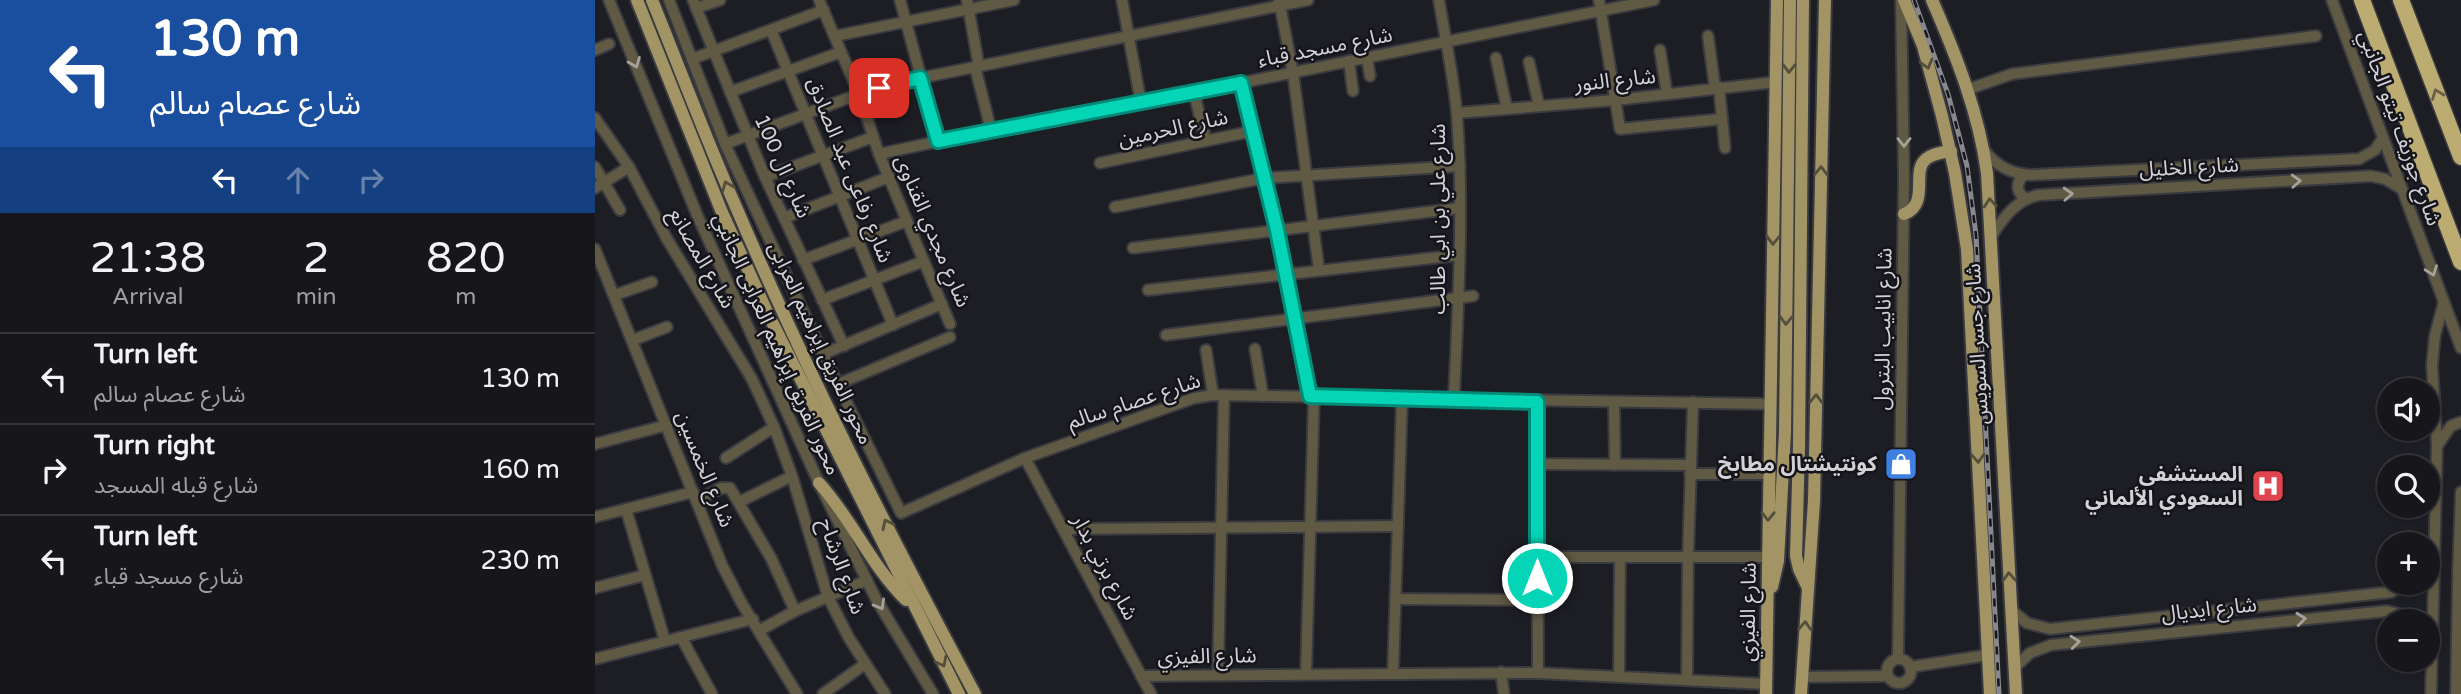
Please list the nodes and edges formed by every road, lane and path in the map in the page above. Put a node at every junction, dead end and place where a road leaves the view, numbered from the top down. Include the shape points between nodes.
1 (609, 0) edge
2 (637, 0) edge
3 (652, 0) edge
4 (669, 0) edge
5 (720, 0) edge
6 (900, 0) edge
7 (1014, 0) edge
8 (1122, 0) edge
9 (1308, 0) edge
10 (1439, 0) edge
11 (1654, 0) edge
12 (1777, 0) edge
13 (1790, 0) edge
14 (1803, 0) edge
15 (1825, 0) edge
16 (1902, 0) edge
17 (1932, 0) edge
18 (2332, 0) edge
19 (2362, 0) edge
20 (2401, 0) edge
21 (1280, 3) edge
22 (694, 4) edge
23 (822, 5) edge
24 (968, 5) edge
25 (1600, 5) edge
26 (905, 21) junction
27 (771, 30) junction
28 (835, 36) junction
29 (1129, 36) junction
30 (1708, 36) dead end
31 (2316, 36) dead end
32 (1446, 42) junction
33 (609, 44) dead end
34 (595, 50) edge
35 (1660, 50) dead end
36 (713, 51) junction
37 (841, 52) junction
38 (1367, 58) junction
39 (1496, 58) dead end
40 (692, 59) junction
41 (1349, 61) junction
42 (1529, 62) dead end
43 (977, 67) junction
44 (788, 71) junction
45 (1293, 73) junction
46 (1370, 76) dead end
47 (920, 78) junction
48 (1776, 82) junction
49 (1241, 83) junction
50 (1717, 88) junction
51 (1966, 90) junction
52 (1353, 91) dead end
53 (730, 92) junction
54 (1194, 93) junction
55 (1667, 93) junction
56 (859, 94) junction
57 (1616, 100) junction
58 (1141, 103) junction
59 (1539, 106) junction
60 (1507, 109) junction
61 (805, 113) junction
62 (1457, 113) junction
63 (595, 118) edge
64 (1722, 119) junction
65 (991, 130) junction
66 (1253, 131) junction
67 (748, 135) junction
68 (873, 136) junction
69 (2383, 138) junction
70 (938, 141) junction
71 (1206, 141) junction
72 (725, 144) junction
73 (1725, 148) dead end
74 (712, 149) junction
75 (1984, 150) junction
76 (1951, 151) junction
77 (879, 154) junction
78 (823, 155) junction
79 (2461, 157) edge
80 (2359, 159) junction
81 (1100, 163) dead end
82 (1460, 166) junction
83 (595, 167) edge
84 (629, 167) junction
85 (2024, 175) junction
86 (1307, 176) junction
87 (765, 177) junction
88 (889, 177) junction
89 (2357, 177) junction
90 (1265, 178) junction
91 (599, 185) edge
92 (2402, 189) junction
93 (840, 197) junction
94 (2027, 199) junction
95 (1115, 207) dead end
96 (1459, 208) junction
97 (620, 211) dead end
98 (1903, 214) junction
99 (784, 218) junction
100 (908, 221) junction
101 (1313, 225) junction
102 (1277, 230) junction
103 (1992, 234) junction
104 (858, 241) junction
105 (1133, 248) dead end
106 (595, 249) edge
107 (1459, 255) junction
108 (803, 260) junction
109 (924, 261) junction
110 (2461, 262) edge
111 (1319, 270) junction
112 (1286, 274) junction
113 (875, 281) junction
114 (652, 282) dead end
115 (1148, 290) dead end
116 (615, 295) junction
117 (1473, 296) dead end
118 (1458, 297) junction
119 (822, 300) junction
120 (2444, 302) junction
121 (942, 304) junction
122 (1295, 319) junction
123 (950, 324) dead end
124 (893, 325) junction
125 (667, 327) dead end
126 (1166, 335) dead end
127 (950, 337) dead end
128 (633, 340) junction
129 (844, 345) junction
130 (2461, 348) edge
131 (1255, 349) dead end
132 (1206, 350) dead end
133 (823, 354) junction
134 (838, 384) junction
135 (1219, 395) junction
136 (1263, 396) junction
137 (1312, 396) junction
138 (1454, 398) junction
139 (1402, 399) junction
140 (1537, 402) junction
141 (1614, 402) junction
142 (1693, 402) junction
143 (764, 403) joint
144 (1770, 404) junction
145 (2461, 422) edge
146 (667, 425) junction
147 (774, 427) junction
148 (595, 444) edge
149 (2437, 446) junction
150 (726, 458) dead end
151 (1025, 458) junction
152 (1537, 464) junction
153 (1615, 465) junction
154 (1690, 469) junction
155 (1769, 474) junction
156 (792, 476) junction
157 (819, 483) junction
158 (2461, 492) edge
159 (695, 496) junction
160 (739, 502) junction
161 (626, 509) junction
162 (901, 513) joint
163 (595, 517) edge
164 (1398, 526) junction
165 (1221, 527) junction
166 (1311, 527) junction
167 (1063, 529) junction
168 (2434, 532) edge
169 (1537, 557) junction
170 (1620, 557) junction
171 (1688, 557) junction
172 (1768, 557) junction
173 (2461, 569) edge
174 (645, 575) junction
175 (867, 580) junction
176 (2458, 582) junction
177 (1807, 586) junction
178 (595, 588) edge
179 (2377, 594) edge
180 (1768, 595) junction
181 (828, 597) junction
182 (1396, 599) junction
183 (1537, 600) junction
184 (914, 607) junction
185 (2011, 610) junction
186 (795, 611) junction
187 (2377, 612) edge
188 (753, 619) junction
189 (2036, 626) junction
190 (760, 630) junction
191 (681, 637) junction
192 (665, 641) junction
193 (2036, 650) junction
194 (1988, 655) junction
195 (1898, 658) junction
196 (595, 659) edge
197 (865, 664) junction
198 (1910, 667) junction
199 (2014, 668) junction
200 (1393, 672) junction
201 (1501, 672) junction
202 (2432, 672) edge
203 (1538, 673) junction
204 (1218, 674) junction
205 (1305, 674) junction
206 (1141, 676) junction
207 (1619, 676) junction
208 (1887, 676) junction
209 (1802, 677) junction
210 (1687, 678) junction
211 (1766, 689) edge
212 (1899, 689) edge
213 (712, 694) edge
214 (797, 694) edge
215 (823, 694) edge
216 (885, 694) edge
217 (933, 694) edge
218 (959, 694) edge
219 (975, 694) edge
220 (1151, 694) edge
221 (1504, 694) edge
222 (1801, 694) edge
223 (1990, 694) edge
224 (2016, 694) edge
225 (2431, 694) edge
226 (2456, 694) edge

1 -> 157 street, محور الفريق إبراهيم العرابى الجانبي via 698,217
2 - 184 main road, محور الفريق إبراهيم العرابى via 757,291
3 - 74 main road, محور الفريق إبراهيم العرابى
4 - 40 street, محور الفريق إبراهيم العرابى الجانبي
5 - 22 street
6 - 26 street
7 - 24 street
8 - 29 street
9 - 21 street
10 - 32 street, شارع علي بن ابي طالب
11 - 25 street, شارع مسجد قباء
12 - 48 main road, شارع الفيزي
13 -> 180 main road via 1785,432 1778,561
14 - 177 main road via 1796,556
177 -> 15 main road via 1814,501
16 -> 76 main road, شارع جسر السويس via 1923,46
16 -> 98 street, شارع انابيب البترول
17 - 51 main road, شارع جسر السويس
18 - 69 street, شارع جوزيف تيتو الجانبي
19 - 110 highway
79 -> 20 highway
21 - 29 street
21 - 45 street
22 - 36 street, شارع ال 100
23 - 27 street
23 - 28 street, شارع مجدي القناوى
24 - 26 street
24 - 43 street
25 - 32 street, شارع مسجد قباء
25 - 57 street
26 - 28 street
26 - 47 street
27 - 36 street
27 - 44 street, شارع رفاعى عبد الصادق
28 - 37 street, شارع مجدي القناوى
29 - 43 street
29 - 58 street
30 - 50 street
31 - 51 street via 2012,74
32 - 38 street, شارع مسجد قباء
32 - 62 street, شارع علي بن ابي طالب
33 - 34 street
35 - 55 street
36 - 40 street
36 - 53 street, شارع ال 100
37 - 44 street
37 - 56 street, شارع مجدي القناوى
38 - 41 street, شارع مسجد قباء
38 - 46 street
39 - 60 street
40 - 72 street, محور الفريق إبراهيم العرابى الجانبي
41 - 45 street, شارع مسجد قباء
41 - 52 street
42 - 59 street
43 - 47 street
43 - 65 street
44 - 53 street
44 - 61 street, شارع رفاعى عبد الصادق
45 - 49 street, شارع مسجد قباء
45 - 86 street
47 - 56 street
47 - 70 street
48 - 50 street, شارع النور
48 -> 144 main road, شارع الفيزي
49 - 54 street, شارع مسجد قباء
49 - 66 street
50 - 55 street, شارع النور
50 - 64 street
51 - 75 main road, شارع جسر السويس
53 - 67 street, شارع ال 100
54 - 58 street, شارع مسجد قباء
54 - 71 street
55 - 57 street, شارع النور
56 - 61 street
56 - 68 street, شارع مجدي القناوى
57 - 59 street, شارع النور
57 - 64 street via 1621,130
58 - 65 street, شارع مسجد قباء
59 - 60 street, شارع النور
60 - 62 street, شارع النور
61 - 67 street
61 - 78 street, شارع رفاعى عبد الصادق
62 - 82 street, شارع علي بن ابي طالب
63 - 84 street, شارع المصانع
64 - 73 street
65 - 70 street, شارع مسجد قباء
66 - 71 street, شارع الحرمين
66 - 90 street
67 - 72 street
67 - 87 street, شارع ال 100
68 - 77 street, شارع مجدي القناوى
68 - 78 street
69 - 80 street via 2375,150
69 - 92 street, شارع جوزيف تيتو الجانبي
70 - 77 street, شارع مسجد قباء
71 - 81 street, شارع الحرمين
72 - 74 main road
72 - 133 street, محور الفريق إبراهيم العرابى الجانبي
219 -> 74 main road, محور الفريق إبراهيم العرابى via 788,323
75 - 85 street via 2002,167
103 -> 75 main road, شارع جسر السويس
76 - 98 main road via 1922,163 1917,201
76 -> 194 main road, شارع جسر السويس via 1967,249
77 - 88 street, شارع مجدي القناوى
78 - 87 street
78 - 93 street, شارع رفاعى عبد الصادق
80 - 85 street, شارع الخليل
80 - 89 street via 2362,169
82 - 86 street
82 - 96 street, شارع علي بن ابي طالب
83 - 91 street
84 - 91 street
84 - 143 street, شارع المصانع
85 - 94 street via 2018,189
86 - 90 street
86 - 101 street
87 - 99 street, شارع ال 100
88 - 93 street
88 - 100 street, شارع مجدي القناوى
89 - 92 street, شارع الخليل via 2385,179
94 -> 89 street, شارع الخليل
90 - 95 street
90 - 102 street
91 - 97 street
92 -> 120 street, شارع جوزيف تيتو الجانبي
93 - 99 street
93 - 104 street, شارع رفاعى عبد الصادق
94 - 103 street
96 - 101 street
96 - 107 street, شارع علي بن ابي طالب
98 - 195 street, شارع انابيب البترول
99 - 108 street, شارع ال 100
100 - 104 street
100 - 109 street, شارع مجدي القناوى
101 - 102 street
101 - 111 street
102 - 105 street
102 - 112 street
185 -> 103 main road, شارع جسر السويس
104 - 108 street
104 - 113 street, شارع رفاعى عبد الصادق
106 - 116 street, شارع الخمسين
107 - 111 street
107 - 118 street, شارع علي بن ابي طالب
108 - 119 street, شارع ال 100
109 - 113 street
109 - 121 street, شارع مجدي القناوى
111 - 112 street
112 - 115 street
112 - 122 street
113 - 119 street
113 - 124 street, شارع رفاعى عبد الصادق
114 - 116 street
116 - 128 street, شارع الخمسين
117 - 118 street
118 - 122 street
118 - 138 street, شارع علي بن ابي طالب
119 - 129 street, شارع ال 100
120 - 130 street, شارع جوزيف تيتو الجانبي
120 - 149 street via 2432,365
121 - 123 street, شارع مجدي القناوى
121 - 124 street
122 - 126 street
122 - 137 street
124 - 129 street
125 - 128 street
127 - 134 street
128 - 146 street, شارع الخمسين
129 - 133 street
131 - 136 street
132 - 135 street
133 - 134 street, محور الفريق إبراهيم العرابى الجانبي
134 - 162 street, محور الفريق إبراهيم العرابى الجانبي
135 - 136 street, شارع عصام سالم
135 - 151 street, شارع عصام سالم via 1194,398
135 - 165 street
136 - 137 street, شارع عصام سالم
137 - 139 street, شارع عصام سالم
137 - 166 street
138 - 139 street, شارع عصام سالم
138 - 140 street, شارع عصام سالم
139 - 164 street
140 - 141 street, شارع عصام سالم
140 - 152 street
141 - 142 street, شارع عصام سالم
141 - 153 street
142 - 144 street, شارع عصام سالم
142 - 154 street
143 - 147 street, شارع الرشاح
144 - 155 main road, شارع الفيزي
145 - 149 street via 2451,426
146 - 148 street
146 - 159 street, شارع الخمسين
147 - 150 street
147 - 156 street, شارع الرشاح
149 - 168 street
151 - 162 street, شارع عصام سالم
151 - 167 street, شارع برتي بدار
152 - 153 street
152 - 169 street
153 - 154 street
154 - 155 street
154 - 171 street
155 -> 172 main road, شارع الفيزي
156 - 160 street
156 - 181 street, شارع الرشاح
157 - 175 street, محور الفريق إبراهيم العرابى الجانبي
157 - 184 main road via 852,523 886,579
158 - 176 street
159 - 160 street via 726,487
159 - 161 street
159 - 188 street, شارع الخمسين via 722,565
160 - 186 street
161 - 163 street
161 - 174 street
164 - 166 street
164 - 182 street
165 - 166 street
165 - 167 street
165 - 204 street
166 - 205 street
167 - 206 street, شارع برتي بدار
169 - 170 street
169 - 183 street
170 - 171 street
170 - 207 street
171 - 172 street
171 - 210 street
172 - 180 main road, شارع الفيزي
173 - 176 street
174 - 178 street
174 - 192 street
175 - 181 street
175 -> 217 street, محور الفريق إبراهيم العرابى الجانبي
176 - 226 street
209 -> 177 main road
179 - 189 street, شارع ايديال via 2050,629
180 - 211 main road, شارع الفيزي
181 - 186 street
181 - 197 street, شارع الرشاح
182 - 183 street
182 - 200 street
183 - 203 street
184 -> 218 main road, محور الفريق إبراهيم العرابى
185 - 189 street
185 - 199 main road, شارع جسر السويس
186 - 190 street
193 -> 187 street, شارع ايديال
188 - 190 street, شارع الخمسين
188 - 191 street
189 - 193 street
190 - 214 street, شارع الخمسين
191 - 192 street
191 - 213 street
192 - 196 street
193 - 199 street, شارع ايديال
194 - 198 street
194 - 223 main road, شارع جسر السويس
195 - 198 street
195 - 208 street via 1887,666
197 - 215 street
197 - 216 street, شارع الرشاح
198 - 212 street via 1909,678
199 - 224 main road, شارع جسر السويس
200 - 201 street, شارع الفيزي
200 - 205 street, شارع الفيزي
201 - 203 street, شارع الفيزي
201 - 221 street
202 - 225 street
203 - 207 street, شارع الفيزي
204 - 205 street, شارع الفيزي
204 - 206 street, شارع الفيزي
206 - 220 street, شارع برتي بدار
207 - 210 street, شارع الفيزي
208 - 209 street
208 - 212 street
209 - 222 main road
210 - 211 street, شارع الفيزي

